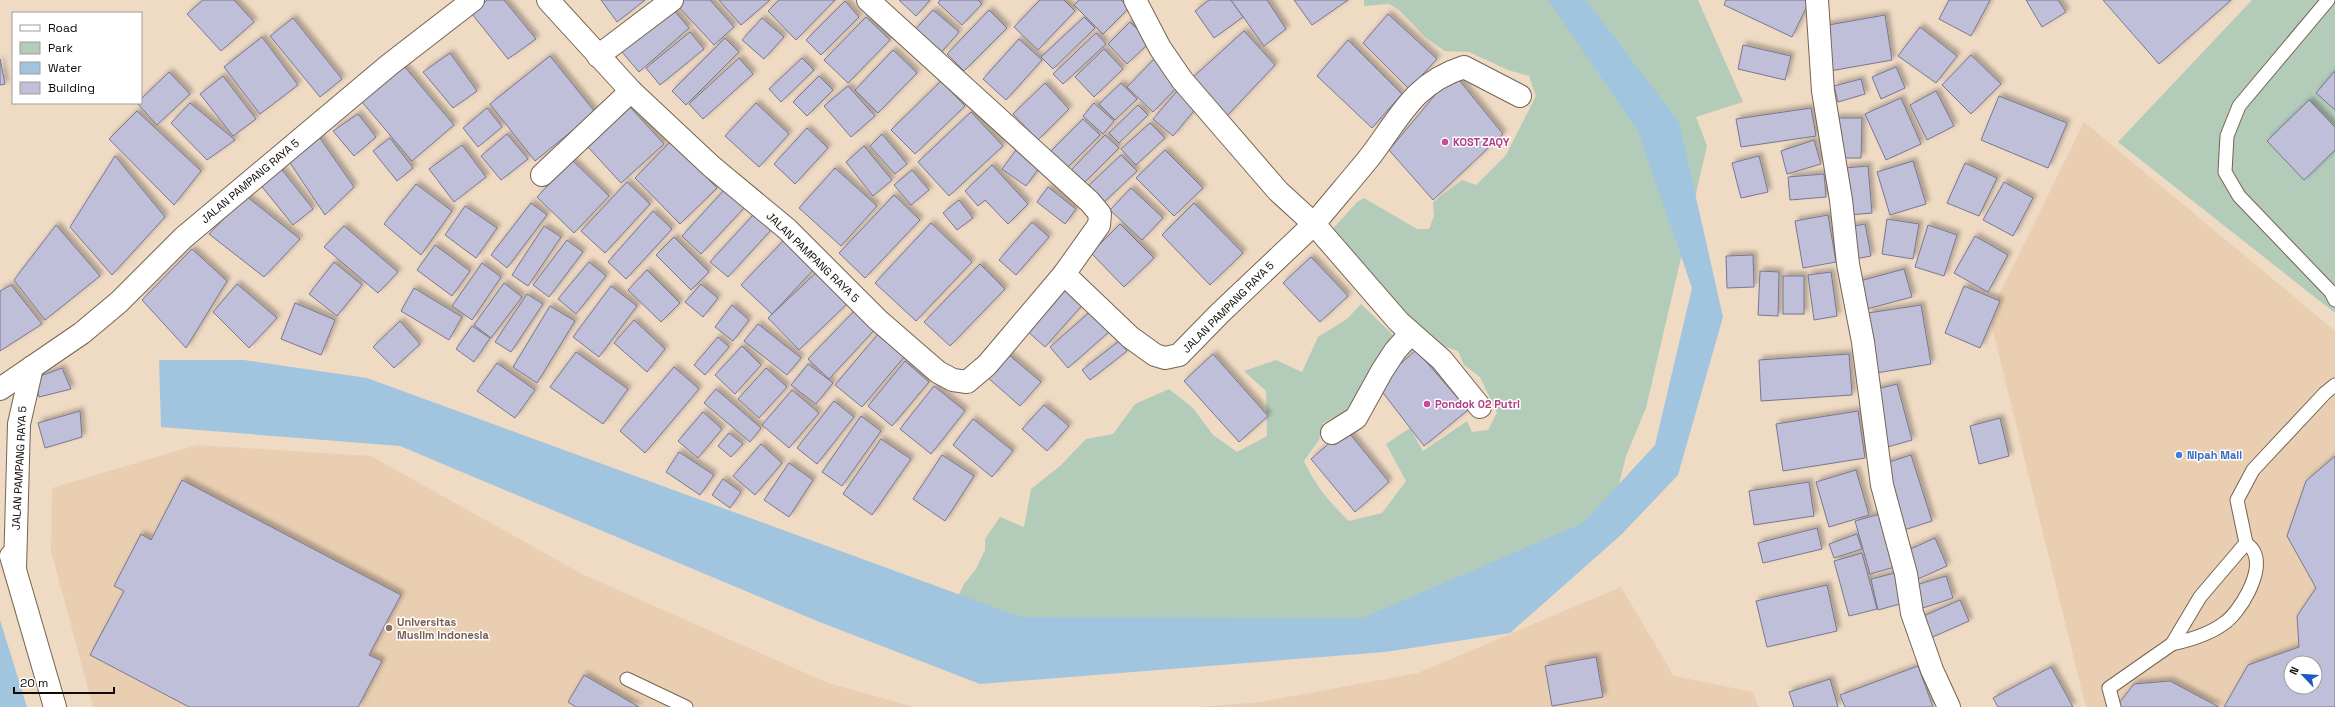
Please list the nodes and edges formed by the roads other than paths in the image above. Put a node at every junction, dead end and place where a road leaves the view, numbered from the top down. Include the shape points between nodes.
1 (473, 0) edge
2 (548, 0) edge
3 (672, 0) edge
4 (868, 0) edge
5 (1135, 0) edge
6 (1817, 0) edge
7 (2328, 0) edge
8 (598, 56) junction
9 (631, 90) junction
10 (1520, 96) dead end
11 (542, 175) dead end
12 (1314, 224) junction
13 (1064, 274) junction
14 (2335, 300) edge
15 (1410, 334) junction
16 (32, 367) junction
17 (2335, 385) edge
18 (0, 389) edge
19 (1480, 407) dead end
20 (1332, 434) dead end
21 (0, 520) edge
22 (2246, 543) junction
23 (14, 570) junction
24 (2172, 644) junction
25 (626, 679) dead end
26 (55, 707) edge
27 (686, 707) edge
28 (1949, 707) edge
29 (2114, 707) edge

1 - 16 street, JALAN PAMPANG RAYA 5 via 389,65 183,238 119,302 82,333
2 - 8 street, JALAN PAMPANG RAYA 5
3 - 8 street
4 - 13 street, JALAN PAMPANG RAYA 5 via 1090,202 1100,214 1099,225
5 - 12 street via 1160,48 1182,80 1278,191
6 - 28 street via 1823,91 1841,200 1848,264 1864,342 1882,485 1906,574 1912,613 1932,670
7 - 14 lane via 2239,106 2228,136 2225,172 2239,196 2331,292
8 - 9 street, JALAN PAMPANG RAYA 5
9 - 11 street
9 - 13 street, JALAN PAMPANG RAYA 5 via 712,166 787,228 878,320 938,372 953,380 967,382 987,365
10 - 12 street, JALAN PAMPANG RAYA 5 via 1464,67 1428,84 1394,121 1370,157
12 - 13 street, JALAN PAMPANG RAYA 5 via 1179,355 1165,358 1155,355 1130,337
12 - 15 street
15 - 19 street via 1442,360
15 - 20 street via 1385,366 1356,418
16 - 18 street, JALAN PAMPANG RAYA 5
16 - 23 street, JALAN PAMPANG RAYA 5 via 19,424
17 - 22 lane via 2253,470 2237,500
21 - 23 street
22 - 24 lane via 2200,597
22 - 24 lane via 2254,552 2257,566 2245,599 2231,618 2210,632
23 - 26 street
24 - 29 lane via 2109,688
25 - 27 lane

